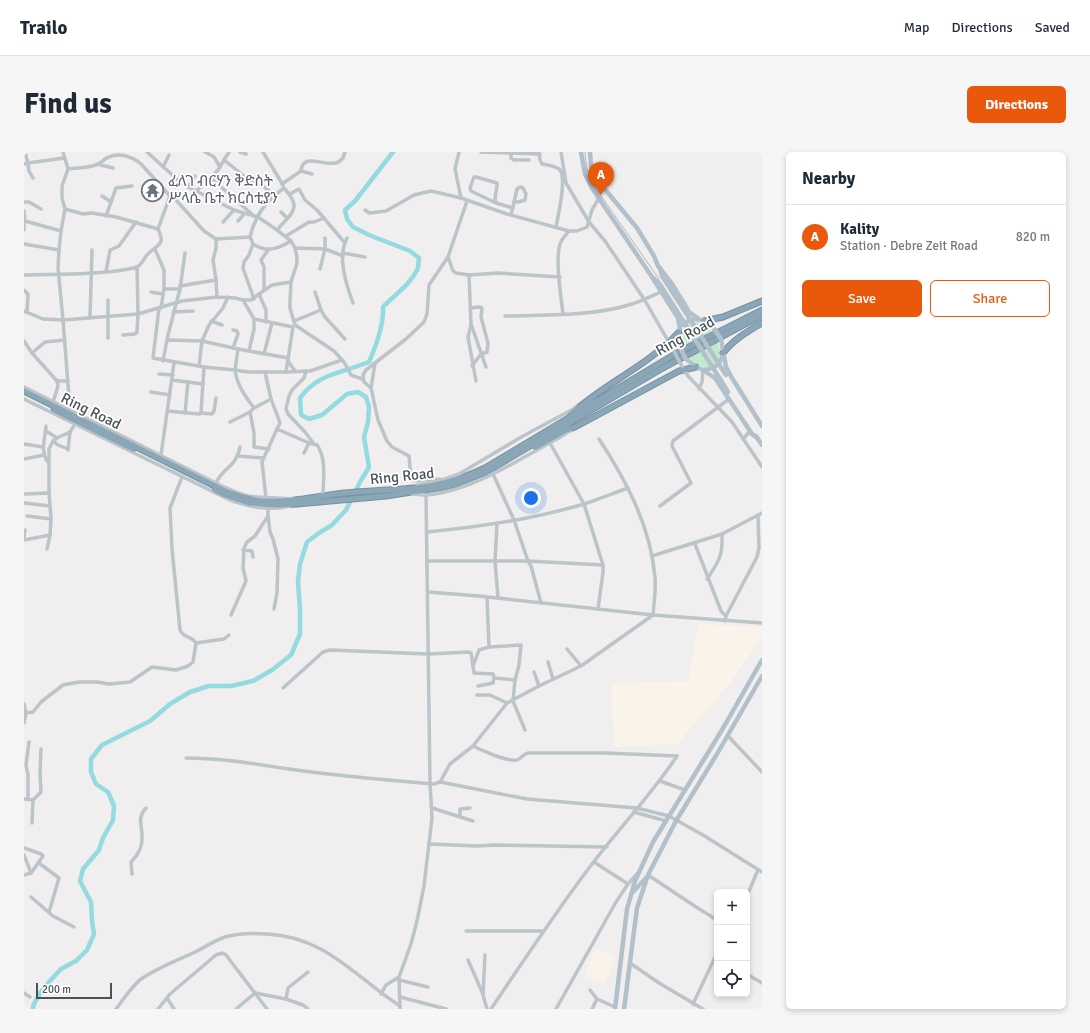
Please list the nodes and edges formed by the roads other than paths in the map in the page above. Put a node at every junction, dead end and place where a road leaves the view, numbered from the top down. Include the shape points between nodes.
1 (24, 152) edge
2 (63, 152) edge
3 (148, 152) edge
4 (205, 152) edge
5 (229, 152) edge
6 (240, 152) edge
7 (263, 152) edge
8 (345, 152) edge
9 (459, 152) edge
10 (481, 152) edge
11 (561, 152) edge
12 (581, 152) edge
13 (590, 152) edge
14 (511, 153) edge
15 (540, 153) edge
16 (246, 154) dead end
17 (169, 155) dead end
18 (64, 158) junction
19 (224, 160) junction
20 (529, 160) dead end
21 (26, 164) edge
22 (97, 164) junction
23 (164, 167) junction
24 (220, 167) junction
25 (113, 168) dead end
26 (68, 169) junction
27 (301, 171) junction
28 (312, 174) dead end
29 (195, 176) dead end
30 (33, 178) dead end
31 (211, 178) junction
32 (565, 185) junction
33 (132, 186) dead end
34 (283, 186) junction
35 (188, 187) junction
36 (196, 191) junction
37 (290, 194) junction
38 (274, 195) junction
39 (102, 196) dead end
40 (170, 196) junction
41 (461, 198) junction
42 (599, 198) junction
43 (467, 201) junction
44 (24, 202) edge
45 (110, 202) junction
46 (514, 202) junction
47 (496, 203) junction
48 (512, 208) junction
49 (41, 209) dead end
50 (66, 209) junction
51 (234, 210) junction
52 (365, 210) dead end
53 (24, 211) edge
54 (281, 212) dead end
55 (244, 214) junction
56 (106, 216) junction
57 (511, 216) junction
58 (256, 217) junction
59 (287, 218) junction
60 (324, 218) junction
61 (24, 221) edge
62 (136, 222) junction
63 (223, 222) dead end
64 (238, 222) dead end
65 (589, 222) junction
66 (556, 227) junction
67 (158, 229) junction
68 (24, 230) edge
69 (277, 230) junction
70 (62, 231) junction
71 (569, 231) junction
72 (286, 236) junction
73 (250, 237) junction
74 (325, 238) dead end
75 (347, 238) dead end
76 (216, 239) junction
77 (290, 241) junction
78 (345, 243) junction
79 (24, 244) edge
80 (253, 244) junction
81 (295, 248) junction
82 (325, 248) junction
83 (156, 249) junction
84 (269, 249) junction
85 (59, 250) junction
86 (92, 250) dead end
87 (185, 253) dead end
88 (343, 254) junction
89 (365, 257) dead end
90 (448, 257) junction
91 (137, 267) junction
92 (660, 268) junction
93 (320, 269) dead end
94 (106, 272) junction
95 (91, 273) junction
96 (59, 274) junction
97 (24, 275) edge
98 (469, 275) junction
99 (560, 277) junction
100 (652, 277) junction
101 (216, 280) junction
102 (291, 282) junction
103 (180, 287) junction
104 (164, 289) junction
105 (24, 290) edge
106 (264, 290) junction
107 (151, 292) dead end
108 (314, 292) dead end
109 (661, 292) junction
110 (163, 294) junction
111 (259, 294) junction
112 (217, 297) junction
113 (228, 298) junction
114 (254, 299) junction
115 (644, 299) junction
116 (108, 300) dead end
117 (243, 300) junction
118 (762, 301) edge
119 (176, 303) junction
120 (353, 303) dead end
121 (160, 308) junction
122 (470, 308) junction
123 (321, 310) junction
124 (762, 310) edge
125 (193, 311) dead end
126 (26, 312) edge
127 (173, 312) junction
128 (138, 314) junction
129 (563, 314) junction
130 (762, 315) edge
131 (505, 316) dead end
132 (108, 317) junction
133 (90, 318) junction
134 (254, 319) junction
135 (63, 320) junction
136 (701, 320) junction
137 (211, 321) junction
138 (266, 322) junction
139 (272, 323) junction
140 (762, 323) edge
141 (294, 324) junction
142 (471, 324) junction
143 (222, 326) dead end
144 (233, 330) dead end
145 (679, 331) junction
146 (123, 335) dead end
147 (108, 338) dead end
148 (345, 339) dead end
149 (65, 340) junction
150 (167, 340) junction
151 (24, 341) edge
152 (202, 341) junction
153 (669, 343) junction
154 (233, 348) junction
155 (238, 349) junction
156 (249, 351) junction
157 (32, 353) junction
158 (723, 353) junction
159 (264, 354) junction
160 (481, 354) junction
161 (163, 360) junction
162 (288, 360) junction
163 (342, 360) junction
164 (174, 363) junction
165 (375, 363) junction
166 (472, 366) junction
167 (202, 367) junction
168 (486, 367) dead end
169 (696, 367) junction
170 (684, 369) junction
171 (235, 370) junction
172 (703, 370) junction
173 (294, 371) junction
174 (306, 371) junction
175 (265, 372) junction
176 (286, 372) junction
177 (158, 374) dead end
178 (172, 375) junction
179 (362, 379) junction
180 (172, 380) junction
181 (57, 381) junction
182 (68, 381) junction
183 (476, 381) dead end
184 (188, 382) junction
185 (203, 384) junction
186 (24, 387) edge
187 (371, 388) junction
188 (699, 389) junction
189 (24, 391) edge
190 (151, 392) dead end
191 (24, 395) edge
192 (170, 395) junction
193 (216, 398) dead end
194 (729, 398) junction
195 (24, 399) edge
196 (270, 399) junction
197 (53, 402) junction
198 (584, 403) junction
199 (254, 408) junction
200 (718, 408) junction
201 (70, 410) junction
202 (168, 411) junction
203 (250, 412) junction
204 (185, 413) junction
205 (201, 413) junction
206 (563, 421) junction
207 (230, 422) dead end
208 (75, 424) junction
209 (46, 426) dead end
210 (762, 426) edge
211 (575, 427) junction
212 (277, 429) junction
213 (762, 430) edge
214 (46, 431) junction
215 (750, 431) junction
216 (70, 432) junction
217 (756, 437) junction
218 (55, 439) junction
219 (599, 439) dead end
220 (743, 439) junction
221 (309, 443) junction
222 (550, 443) junction
223 (24, 444) edge
224 (314, 444) junction
225 (762, 445) edge
226 (43, 447) junction
227 (240, 447) dead end
228 (269, 449) junction
229 (304, 453) dead end
230 (44, 455) junction
231 (161, 455) junction
232 (238, 456) junction
233 (762, 457) edge
234 (264, 458) junction
235 (24, 459) edge
236 (509, 459) junction
237 (757, 460) junction
238 (48, 462) junction
239 (762, 467) edge
240 (493, 474) junction
241 (182, 477) junction
242 (442, 480) junction
243 (216, 483) junction
244 (628, 488) junction
245 (405, 491) junction
246 (49, 493) junction
247 (24, 494) edge
248 (426, 495) junction
249 (323, 496) junction
250 (266, 498) junction
251 (297, 502) junction
252 (24, 503) edge
253 (584, 504) junction
254 (50, 506) junction
255 (660, 506) dead end
256 (268, 508) junction
257 (760, 514) edge
258 (27, 516) dead end
259 (268, 516) junction
260 (51, 519) junction
261 (514, 520) junction
262 (496, 523) junction
263 (25, 530) edge
264 (427, 532) junction
265 (722, 534) junction
266 (50, 536) junction
267 (24, 537) edge
268 (24, 540) edge
269 (695, 544) junction
270 (47, 549) dead end
271 (244, 550) junction
272 (652, 556) junction
273 (253, 557) dead end
274 (427, 561) junction
275 (495, 561) junction
276 (528, 561) junction
277 (603, 565) junction
278 (708, 579) junction
279 (428, 592) junction
280 (487, 597) junction
281 (498, 598) junction
282 (541, 603) junction
283 (274, 609) dead end
284 (598, 609) junction
285 (231, 615) dead end
286 (653, 615) junction
287 (726, 616) junction
288 (725, 621) junction
289 (762, 623) edge
290 (229, 635) dead end
291 (196, 643) junction
292 (490, 647) junction
293 (567, 649) dead end
294 (428, 654) junction
295 (762, 660) edge
296 (548, 662) dead end
297 (473, 666) junction
298 (581, 666) junction
299 (534, 672) dead end
300 (762, 676) edge
301 (494, 678) junction
302 (553, 679) junction
303 (515, 680) junction
304 (478, 686) dead end
305 (538, 686) junction
306 (283, 688) dead end
307 (477, 695) dead end
308 (513, 701) junction
309 (24, 704) edge
310 (508, 704) junction
311 (26, 713) junction
312 (24, 722) edge
313 (525, 730) dead end
314 (728, 736) junction
315 (30, 742) dead end
316 (472, 746) junction
317 (41, 749) dead end
318 (186, 758) dead end
319 (762, 772) edge
320 (660, 781) junction
321 (440, 782) junction
322 (430, 783) junction
323 (685, 790) junction
324 (26, 799) edge
325 (33, 800) junction
326 (146, 808) dead end
327 (432, 808) junction
328 (470, 808) dead end
329 (637, 808) junction
330 (634, 812) junction
331 (669, 816) junction
332 (460, 817) junction
333 (473, 820) dead end
334 (676, 820) junction
335 (666, 822) junction
336 (32, 823) dead end
337 (429, 844) junction
338 (607, 847) junction
339 (24, 848) edge
340 (24, 855) edge
341 (594, 862) junction
342 (39, 863) junction
343 (643, 863) junction
344 (760, 871) edge
345 (639, 872) junction
346 (31, 873) junction
347 (132, 874) dead end
348 (24, 875) edge
349 (648, 875) junction
350 (628, 884) junction
351 (750, 890) edge
352 (630, 895) junction
353 (31, 897) dead end
354 (49, 912) junction
355 (714, 918) edge
356 (74, 927) dead end
357 (466, 930) dead end
358 (544, 931) junction
359 (485, 955) dead end
360 (468, 960) dead end
361 (714, 961) edge
362 (630, 963) junction
363 (308, 972) dead end
364 (750, 976) edge
365 (399, 978) junction
366 (762, 983) edge
367 (428, 987) dead end
368 (590, 990) dead end
369 (24, 993) edge
370 (255, 993) junction
371 (381, 994) junction
372 (483, 996) junction
373 (30, 997) dead end
374 (400, 997) junction
375 (167, 998) junction
376 (286, 999) junction
377 (597, 999) junction
378 (694, 1004) junction
379 (400, 1008) edge
380 (615, 1008) edge
381 (116, 1009) edge
382 (158, 1009) edge
383 (174, 1009) edge
384 (236, 1009) edge
385 (267, 1009) edge
386 (308, 1009) edge
387 (446, 1009) edge
388 (487, 1009) edge
389 (491, 1009) edge
390 (556, 1009) edge
391 (592, 1009) edge
392 (624, 1009) edge
393 (703, 1009) edge

1 - 21 street
2 - 18 street
3 - 23 street
4 - 24 street via 214,157
5 - 19 street
6 - 16 street
7 - 34 street
8 - 27 street via 343,158 335,163 306,160
9 - 41 street via 455,169
10 - 14 street
11 - 32 street
12 - 42 main road via 585,174
13 - 92 main road via 591,166 597,180 637,228
14 - 15 street
14 - 20 street via 514,160
15 - 32 street via 542,164 560,169
17 - 23 street
18 - 21 street
18 - 26 street
19 - 24 street
19 - 38 street via 249,180 263,186
21 - 30 street
22 - 25 street
22 - 26 street
22 - 40 street via 114,156 136,160
23 - 35 street
24 - 31 street
26 - 50 street via 62,186 62,198
27 - 28 street
27 - 34 street
29 - 35 street
31 - 36 street
31 - 58 street
32 - 65 street
32 - 66 street
33 - 45 street via 116,188
34 - 37 street
34 - 38 street
35 - 36 street
36 - 51 street
37 - 59 street via 294,208 293,213
37 - 60 street via 299,189 305,200
38 - 58 street
39 - 45 street
40 - 67 street
40 - 76 street via 204,231
41 - 43 street
41 - 52 street via 431,191 414,195 386,211 369,213
42 - 65 street
42 - 100 main road
43 - 57 street
43 - 90 street
44 - 49 street
45 - 56 street
46 - 46 street via 517,189 523,188 525,200
46 - 48 street
47 - 47 street via 470,190 472,179 483,178 497,183 494,199
47 - 48 street
48 - 57 street
50 - 56 street
50 - 70 street
51 - 55 street
51 - 63 street
53 - 61 street
54 - 59 street
55 - 58 street
55 - 64 street
56 - 62 street
57 - 66 street
58 - 69 street
58 - 73 street
59 - 69 street
60 - 72 street via 309,222
60 - 78 street
61 - 68 street
61 - 70 street
62 - 67 street
62 - 94 street via 119,246 110,250
65 - 71 street via 585,228
65 - 115 street
66 - 71 street
67 - 83 street via 161,240
69 - 72 street
70 - 85 street
71 - 99 street via 560,242
72 - 77 street
73 - 76 street
73 - 80 street
74 - 82 street
75 - 78 street
76 - 101 street via 213,260
77 - 81 street
77 - 84 street via 280,247
78 - 88 street
79 - 85 street
80 - 84 street via 261,249
80 - 114 street via 243,268
81 - 82 street
81 - 102 street via 297,260
82 - 88 street
82 - 93 street
83 - 91 street
83 - 104 street via 164,270
84 - 106 street via 261,260 264,267
85 - 96 street
86 - 95 street
87 - 103 street
88 - 89 street
88 - 120 street via 342,265
90 - 98 street via 454,272
90 - 165 street via 429,285 424,322
91 - 94 street
91 - 128 street
92 - 136 main road via 689,312
92 - 213 main road, bridge via 662,276
94 - 95 street
95 - 96 street
95 - 133 street
96 - 97 street
96 - 135 street
98 - 99 street via 498,273
98 - 122 street
99 - 129 street
100 - 109 main road
100 - 217 main road, bridge via 659,283
101 - 103 street
101 - 112 street
102 - 106 street
102 - 141 street via 290,308
103 - 104 street
103 - 119 street
104 - 110 street
105 - 126 street via 28,294
106 - 111 street
107 - 110 street
108 - 123 street
109 - 115 street
109 - 145 main road via 678,318
110 - 121 street
111 - 114 street
111 - 138 street via 266,310
112 - 113 street
112 - 119 street
113 - 117 street
113 - 137 street
114 - 117 street
115 - 129 street via 616,308
115 - 153 street
116 - 132 street
117 - 134 street
118 - 136 highway via 723,317
119 - 121 street
119 - 127 street
121 - 128 street
121 - 161 street via 153,358
122 - 142 street
122 - 160 street via 482,308 481,317 488,350
123 - 141 street
123 - 148 street
124 - 206 highway, Ring Road via 680,352
125 - 127 street
126 - 135 street via 42,319
127 - 150 street
128 - 132 street
128 - 146 street via 136,334
129 - 131 street
130 - 236 highway, Ring Road via 661,369
132 - 133 street
132 - 147 street
133 - 135 street
134 - 138 street
134 - 156 street
135 - 149 street
136 - 145 main road via 691,319
136 - 158 main road, bridge via 715,330 721,339
137 - 143 street
137 - 152 street
138 - 139 street
139 - 141 street
139 - 159 street
140 - 158 highway via 736,339
141 - 162 street
141 - 163 street via 334,351
142 - 160 street
142 - 166 street via 468,337
144 - 154 street via 238,332
145 - 153 highway
145 - 169 main road, bridge via 680,348 685,358
149 - 157 street via 45,342
149 - 182 street
150 - 152 street
150 - 161 street
151 - 157 street
152 - 154 street
152 - 167 street
153 - 170 street, bridge
153 - 198 highway
154 - 155 street
155 - 156 street
155 - 171 street
156 - 159 street
157 - 181 street
158 - 172 main road via 716,366
158 - 210 main road via 729,373
159 - 162 street
160 - 166 street
160 - 168 street
161 - 164 street
162 - 173 street
162 - 176 street
163 - 174 street
163 - 179 street via 348,373
164 - 167 street
164 - 178 street
165 - 179 street via 364,372
165 - 187 street
166 - 183 street
167 - 171 street
167 - 185 street
169 - 170 highway
169 - 172 main road
170 - 188 street
170 - 211 highway
171 - 175 street
171 - 199 street via 243,394
172 - 188 street
172 - 194 main road via 715,378
173 - 174 street
173 - 176 street
174 - 224 street via 304,378 292,390 286,409
175 - 176 street
175 - 196 street
177 - 178 street
178 - 180 street
179 - 187 street
180 - 184 street
180 - 192 street
181 - 182 street
181 - 197 street
182 - 201 street
184 - 185 street
184 - 204 street
185 - 205 street
186 - 197 street
187 - 242 street via 378,420 387,441 392,447 409,456 411,480
188 - 200 street
189 - 251 highway, Ring Road via 225,491 253,500
190 - 192 street
191 - 251 highway, Ring Road via 225,495 257,504
192 - 202 street
193 - 205 street via 212,414
194 - 200 street
194 - 215 main road
195 - 208 street
196 - 199 street
196 - 212 street via 280,423
197 - 201 street
198 - 206 highway
198 - 242 street via 468,469
199 - 203 street
200 - 220 street via 732,422
200 - 255 street via 673,441 672,446 692,483
201 - 231 street
202 - 204 street
202 - 231 street
203 - 207 street
203 - 228 street via 254,447
204 - 205 street
206 - 245 highway, Ring Road via 468,476 436,486
208 - 216 street
208 - 241 street
209 - 214 street
211 - 222 street
211 - 236 highway
212 - 221 street
212 - 228 street
214 - 218 street
214 - 226 street
215 - 217 main road
215 - 220 street
216 - 218 street
216 - 218 street via 68,450 58,445
217 - 225 main road
218 - 238 street via 49,449
219 - 244 street
220 - 237 street
221 - 224 street
221 - 229 street
222 - 240 street
222 - 253 street
223 - 226 street
224 - 249 street via 319,448 323,462
226 - 230 street
227 - 232 street
228 - 234 street
230 - 235 street
230 - 238 street
231 - 243 street
232 - 234 street
232 - 243 street
233 - 237 street
234 - 250 street via 262,474
236 - 245 highway, Ring Road via 464,482 437,489
237 - 239 street
238 - 246 street
240 - 248 street via 456,488
240 - 261 street
241 - 256 street via 230,500 251,507
241 - 291 street via 170,508 172,549 181,632
242 - 245 street
243 - 250 street via 246,496
244 - 253 street
244 - 272 street
245 - 248 street
245 - 249 highway, Ring Road
245 - 251 highway, Ring Road via 346,500
246 - 247 street
246 - 254 street
248 - 264 street
249 - 251 highway, Ring Road
250 - 251 street
251 - 256 street via 284,508
252 - 254 street
253 - 261 street
253 - 277 street
254 - 260 street
256 - 259 street
257 - 265 street
257 - 287 street via 758,554
258 - 260 street
259 - 271 street via 255,536 247,542
259 - 283 street via 278,559
260 - 266 street
261 - 262 street
261 - 276 street
262 - 264 street
262 - 275 street
263 - 267 street
264 - 274 street
265 - 269 street
265 - 278 street via 721,557
266 - 268 street
266 - 270 street
269 - 272 street
269 - 278 street
271 - 273 street via 252,552
271 - 285 street via 243,568 246,580
272 - 286 street via 655,579
274 - 275 street
274 - 279 street
275 - 276 street
275 - 281 street
276 - 277 street
276 - 282 street
277 - 284 street
278 - 287 street via 721,611
279 - 280 street
279 - 294 street
280 - 281 street
280 - 292 street
281 - 282 street
282 - 284 street
284 - 286 street
286 - 288 street
286 - 298 street
287 - 288 street
288 - 289 street
290 - 291 street via 224,639
291 - 311 street via 193,662 188,666 176,670 152,668 130,682 79,682 63,685 41,702 33,712
292 - 297 street via 479,650
292 - 303 street via 520,645
293 - 298 street
294 - 297 street via 469,652
294 - 306 street via 326,651
294 - 322 street
295 - 323 main road
296 - 302 street
297 - 301 street via 474,673 493,674
298 - 302 street
299 - 305 street
300 - 314 main road
301 - 303 street
301 - 304 street via 493,683
302 - 305 street
303 - 308 street
305 - 308 street
307 - 310 street via 490,695
308 - 310 street
308 - 313 street
309 - 311 street
310 - 316 street
311 - 312 street
314 - 319 street
314 - 334 main road
315 - 324 street via 26,764
316 - 320 street via 488,754 514,760 528,753 677,756
316 - 321 street via 450,764
317 - 325 street via 41,792
318 - 322 street via 211,758 320,773
320 - 323 street
320 - 329 street
321 - 322 street
321 - 329 street via 527,799
322 - 327 street
323 - 331 main road
324 - 325 street
325 - 336 street
326 - 347 street via 141,814 142,839 138,855 131,862
327 - 332 street
327 - 337 street
328 - 332 street via 460,809
329 - 330 street
329 - 331 street
330 - 335 street
330 - 338 street
331 - 334 street
331 - 335 main road
332 - 333 street
334 - 344 street
334 - 349 main road
335 - 343 main road
337 - 338 street
337 - 365 street via 417,921
338 - 341 street
339 - 342 street via 43,855
340 - 346 street
341 - 350 street
341 - 358 street
342 - 346 street
342 - 354 street via 59,878
343 - 345 main road
343 - 349 main road
344 - 351 street
345 - 350 street
345 - 352 main road
346 - 348 street
349 - 352 main road
349 - 355 street
349 - 362 main road via 637,908
350 - 390 street
352 - 380 main road
353 - 354 street
354 - 356 street
357 - 358 street
358 - 389 street
359 - 372 street
360 - 372 street
361 - 378 street
362 - 378 street
362 - 392 main road
363 - 376 street via 288,988
364 - 366 street
365 - 367 street
365 - 371 street via 386,985
365 - 374 street
368 - 377 street
369 - 373 street
370 - 375 street via 226,955 220,953
370 - 376 street
370 - 384 street
370 - 385 street
371 - 379 street
371 - 381 street via 329,952 302,940 283,934 238,934 215,941 146,976
372 - 388 street
374 - 379 street
374 - 387 street
375 - 382 street
375 - 383 street
376 - 386 street
377 - 380 street
377 - 391 street
378 - 393 street

